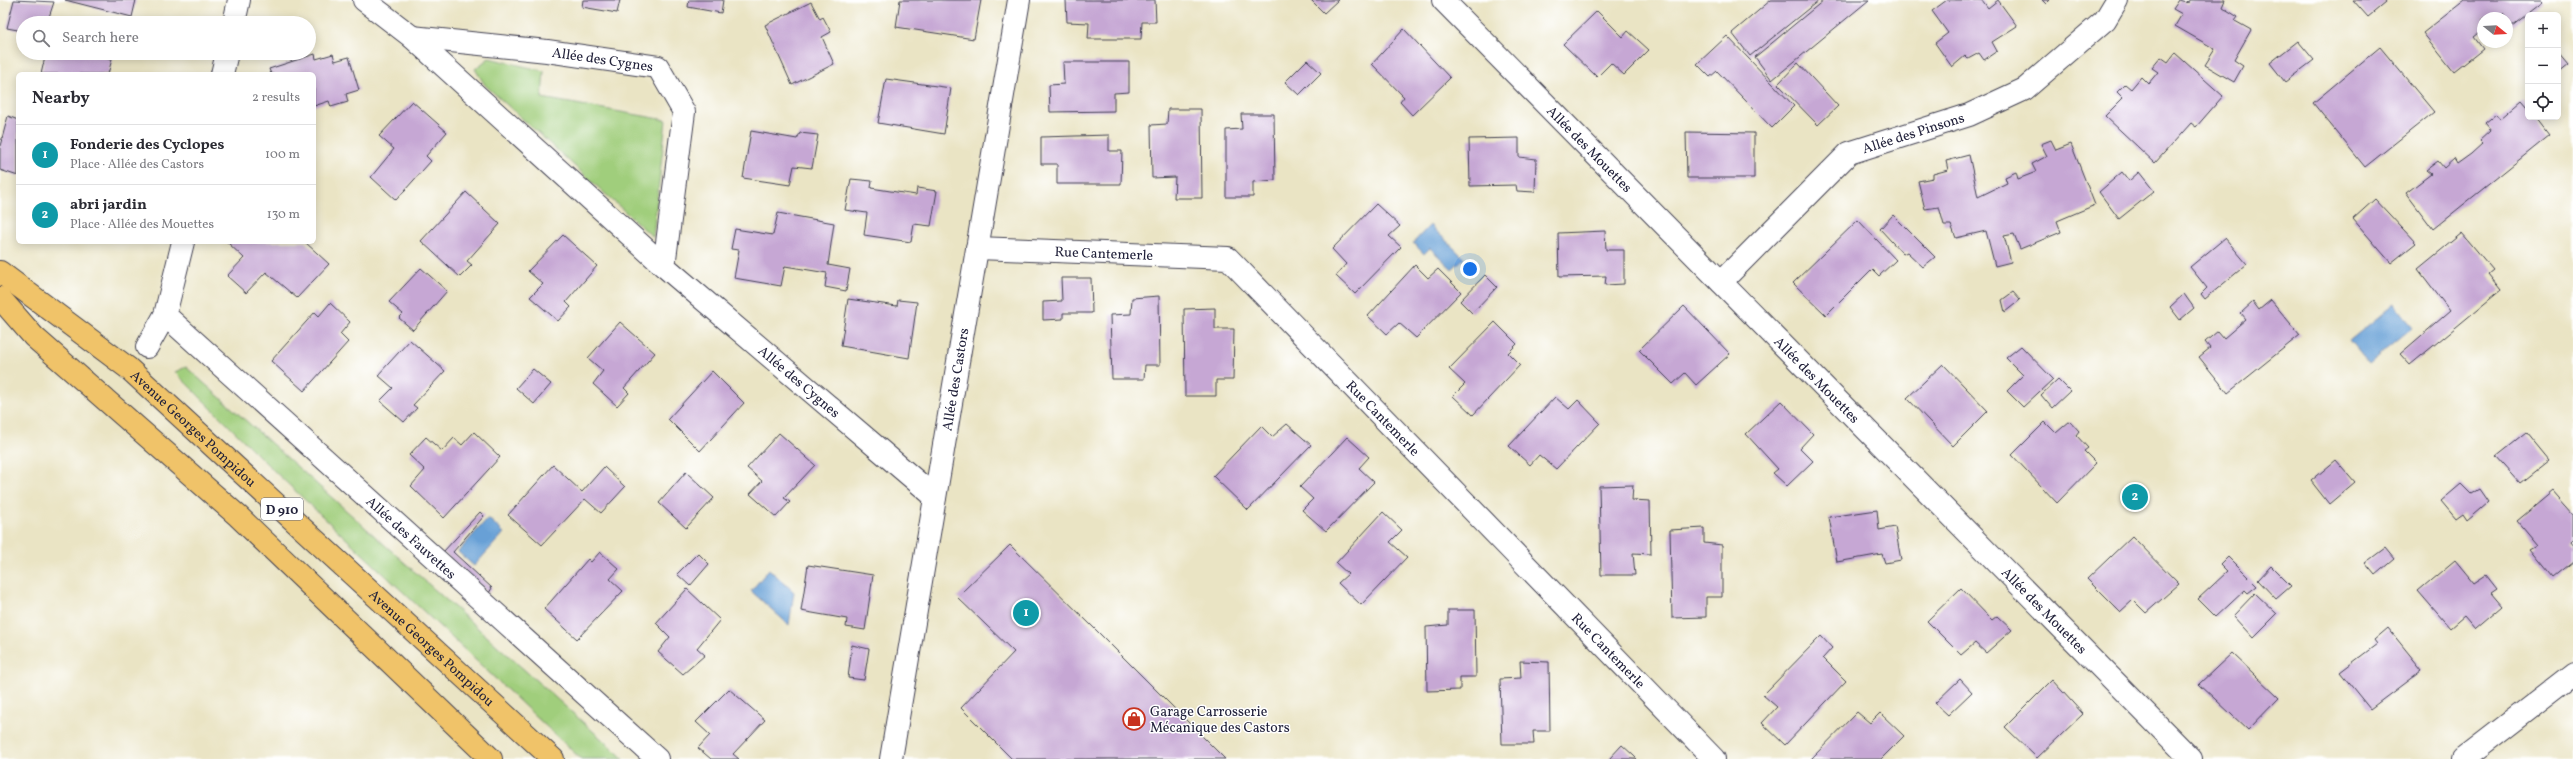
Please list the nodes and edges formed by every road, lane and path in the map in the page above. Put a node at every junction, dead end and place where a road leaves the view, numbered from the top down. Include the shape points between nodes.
1 (239, 0) edge
2 (364, 0) edge
3 (1020, 0) edge
4 (1442, 0) edge
5 (2117, 0) edge
6 (236, 16) edge
7 (412, 37) junction
8 (225, 60) edge
9 (222, 72) edge
10 (182, 244) edge
11 (976, 248) junction
12 (664, 266) junction
13 (0, 272) edge
14 (1721, 282) junction
15 (0, 298) edge
16 (165, 315) junction
17 (147, 347) dead end
18 (934, 497) junction
19 (2573, 674) edge
20 (491, 759) edge
21 (553, 759) edge
22 (657, 759) edge
23 (891, 759) edge
24 (1714, 759) edge
25 (2191, 759) edge
26 (2463, 759) edge

1 - 6 street
2 - 7 street, Allée des Cygnes
3 - 11 street, Allée des Castors
4 - 14 street, Allée des Mouettes
5 - 14 street, Allée des Pinsons via 2105,20 2025,89 1969,115 1849,153
7 - 12 street, Allée des Cygnes
7 - 12 street, Allée des Cygnes via 547,51 658,67 684,112
8 - 9 street
10 - 16 street
11 - 18 street, Allée des Castors
11 - 24 street, Rue Cantemerle via 1228,258
12 - 18 street, Allée des Cygnes
13 - 21 main road, Avenue Georges Pompidou / D 910 via 128,368
14 - 25 street, Allée des Mouettes
15 - 20 main road, D 910 via 34,337 238,516
16 - 17 street
16 - 22 street, Allée des Fauvettes
18 - 23 street, Allée des Castors
19 - 26 street

